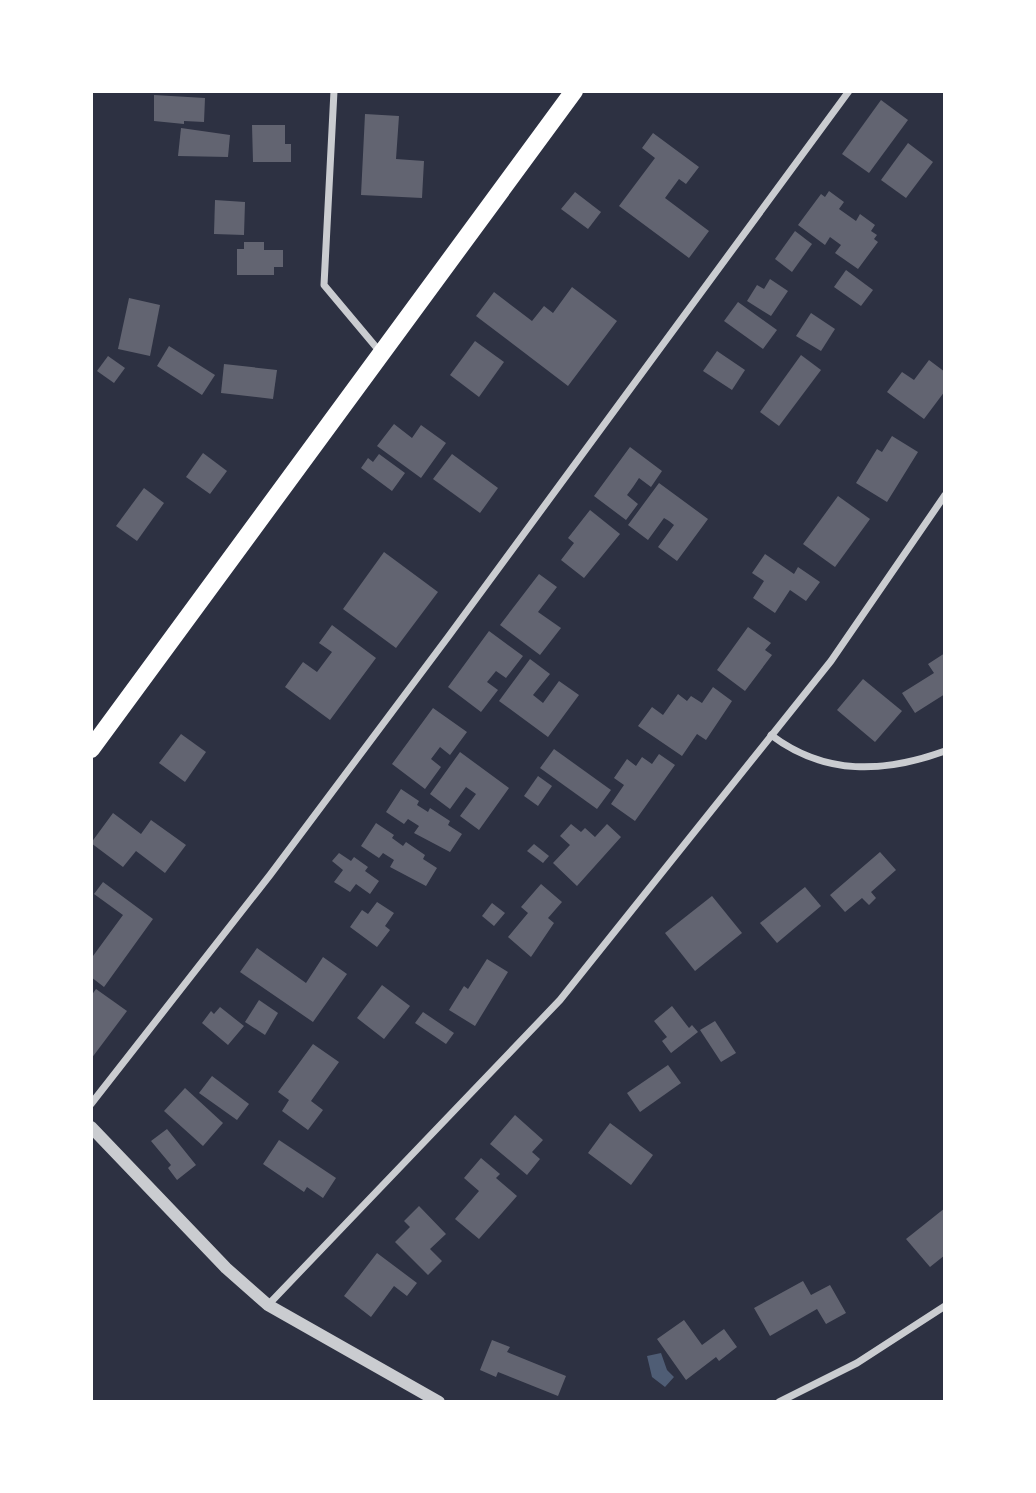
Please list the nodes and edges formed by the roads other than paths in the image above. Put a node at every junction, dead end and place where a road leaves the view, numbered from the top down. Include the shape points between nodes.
1 (334, 91) edge
2 (574, 91) edge
3 (849, 91) edge
4 (381, 353) junction
5 (945, 495) edge
6 (771, 735) junction
7 (91, 749) edge
8 (945, 751) edge
9 (91, 1104) edge
10 (91, 1127) edge
11 (268, 1305) junction
12 (945, 1306) edge
13 (439, 1402) edge
14 (779, 1402) edge

1 - 4 street via 324,285
2 - 4 main road
3 - 9 street via 262,886
4 - 7 main road
5 - 6 street via 831,661
6 - 8 street via 815,759 868,769
6 - 11 street via 560,1000
10 - 11 street via 226,1268
11 - 13 street
12 - 14 street via 857,1363

